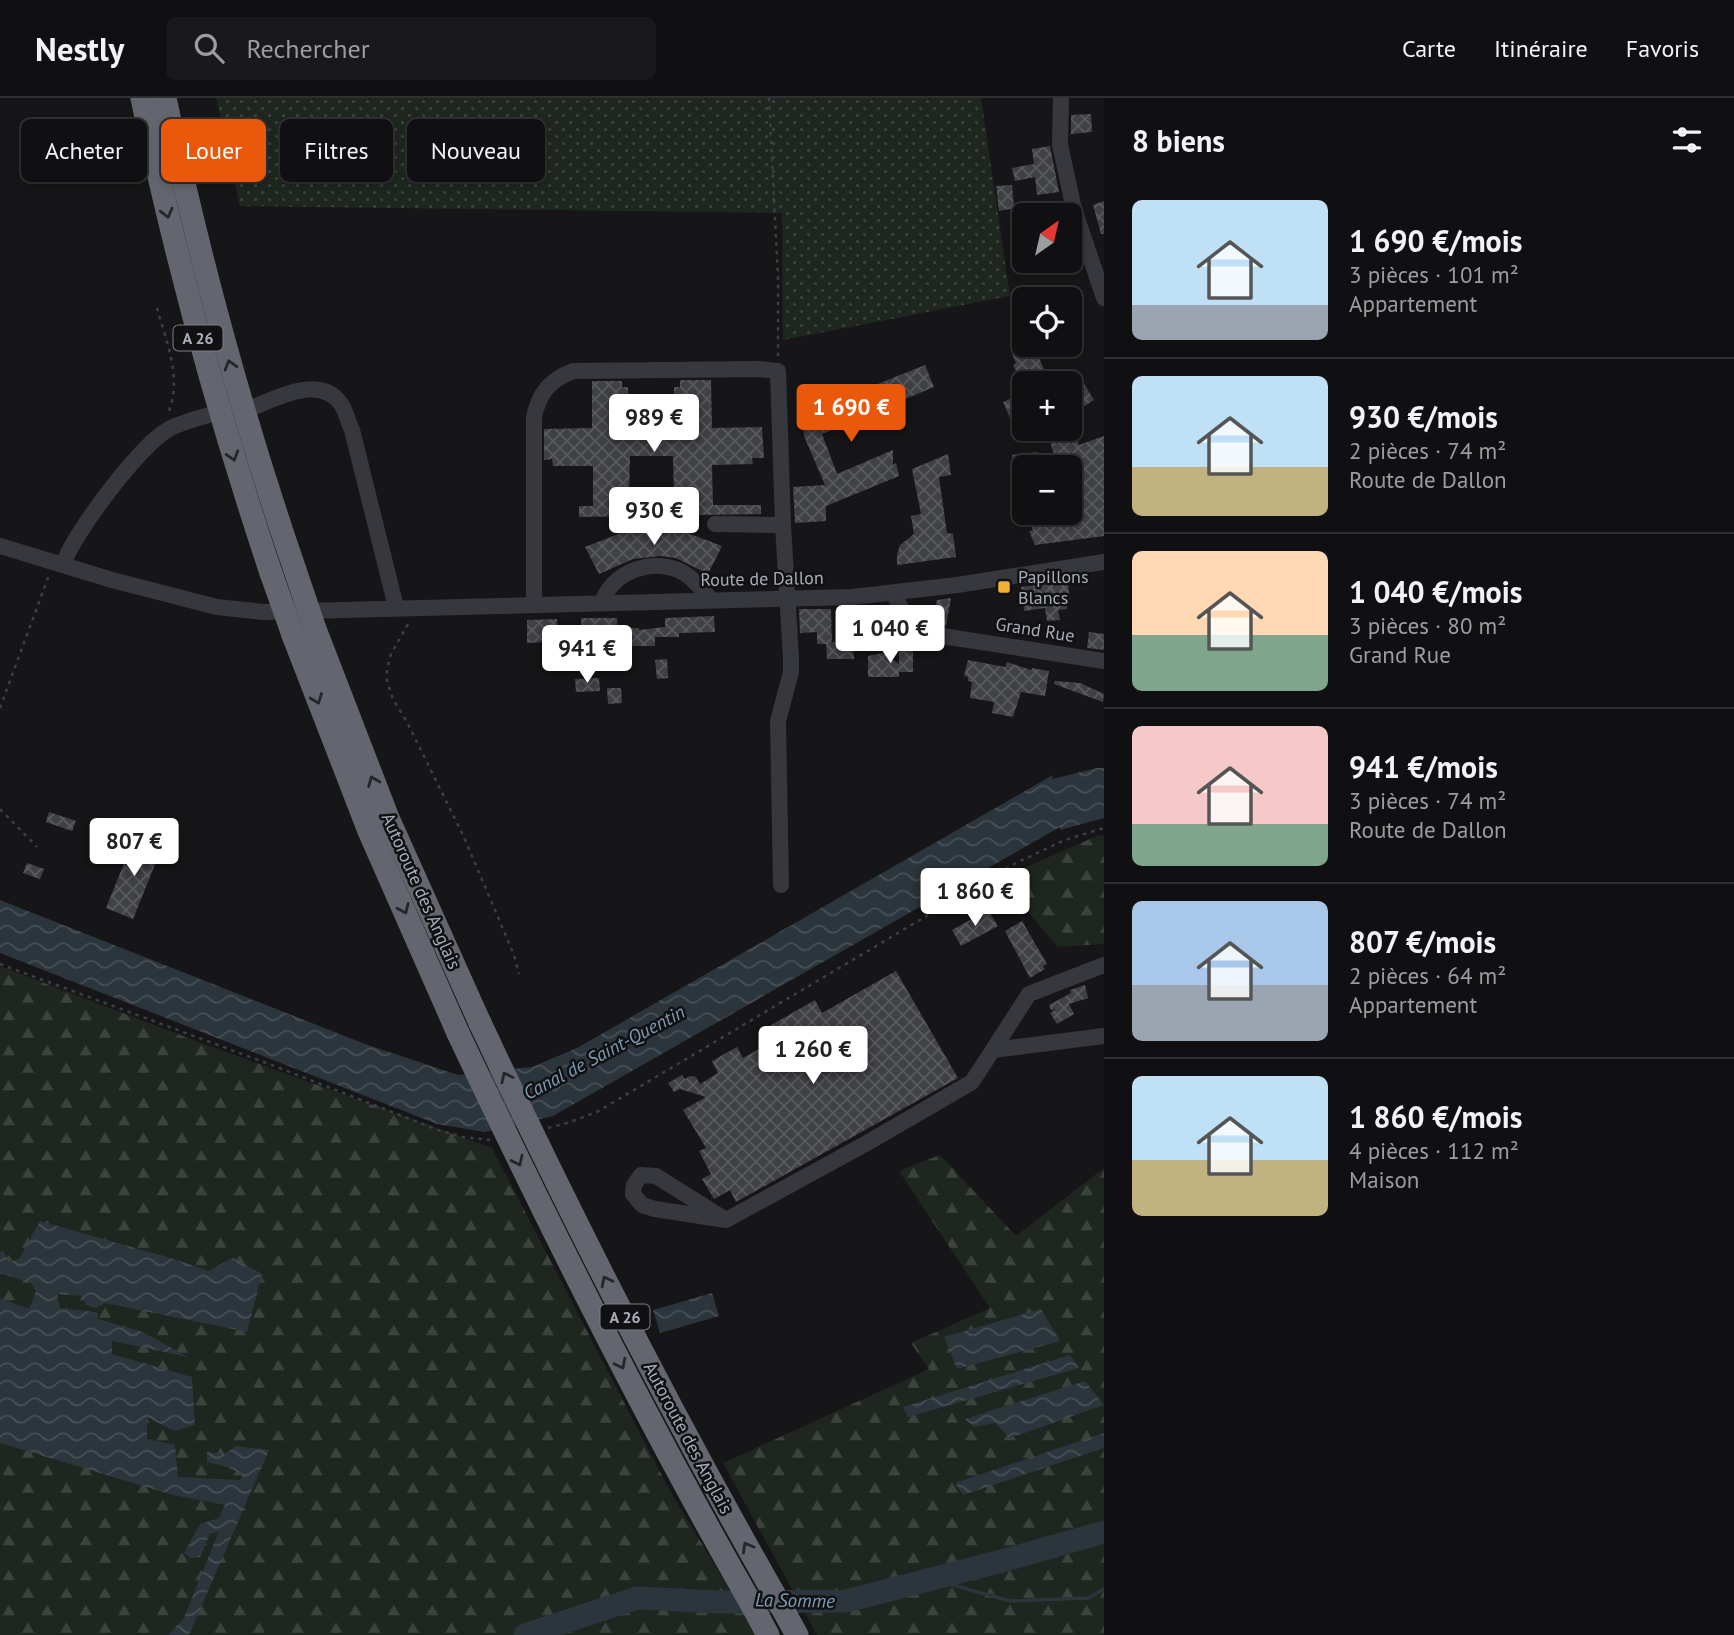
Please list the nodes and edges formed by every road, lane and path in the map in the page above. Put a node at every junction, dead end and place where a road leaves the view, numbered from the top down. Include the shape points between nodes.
1 (142, 98) edge
2 (165, 98) edge
3 (769, 98) edge
4 (1061, 98) edge
5 (1104, 298) edge
6 (157, 308) dead end
7 (778, 371) junction
8 (244, 411) junction
9 (220, 412) junction
10 (152, 440) junction
11 (715, 524) dead end
12 (783, 525) junction
13 (0, 546) edge
14 (1104, 562) edge
15 (58, 563) junction
16 (894, 594) junction
17 (787, 598) junction
18 (711, 600) junction
19 (602, 602) junction
20 (534, 603) junction
21 (396, 607) junction
22 (418, 607) junction
23 (304, 632) junction
24 (1104, 661) edge
25 (0, 708) edge
26 (0, 809) edge
27 (1104, 828) edge
28 (37, 847) dead end
29 (781, 885) dead end
30 (0, 964) edge
31 (1104, 965) edge
32 (519, 974) dead end
33 (1104, 1036) edge
34 (993, 1050) junction
35 (540, 1129) dead end
36 (500, 1138) dead end
37 (726, 1220) junction
38 (768, 1635) edge
39 (797, 1635) edge

1 -> 9 highway, Autoroute des Anglais / A 26 via 161,191
8 -> 2 highway, Autoroute des Anglais / A 26
3 - 7 path
4 - 5 street via 1060,145 1073,209
6 - 10 path via 175,392
7 - 12 street
7 - 20 street via 573,371 549,384 534,417
8 - 21 street via 311,388 328,391 341,404 352,430
8 - 23 highway, Autoroute des Anglais / A 26, bridge via 295,570
9 - 10 street
9 -> 23 highway, Autoroute des Anglais / A 26, bridge via 271,573
10 - 15 street
11 - 12 street
12 - 17 street
13 - 15 street, Route de Dallon
14 - 16 street, Route de Dallon
15 - 21 street, Route de Dallon via 217,607 264,611
15 - 25 path
16 - 17 street, Route de Dallon
16 - 24 street, Grand Rue via 910,617 942,636
17 - 18 street, Route de Dallon
17 - 29 street via 791,672 778,721
18 - 19 street, Route de Dallon
18 - 19 street via 683,573 667,566 647,566 615,581
19 - 20 street, Route de Dallon
20 - 22 street, Route de Dallon
21 - 22 street, Route de Dallon
22 - 32 path via 391,653 387,682 463,835
23 -> 38 highway, Autoroute des Anglais / A 26, bridge via 369,831 458,1033 620,1364
39 -> 23 highway, Autoroute des Anglais / A 26, bridge via 735,1526 548,1166
26 - 28 path
27 - 35 path via 1014,864 597,1112
30 - 36 path via 438,1130 486,1141
31 - 34 street via 1030,994
33 - 34 street
34 - 37 street via 972,1082
37 - 37 street via 656,1176 641,1175 634,1185 633,1194 642,1205

